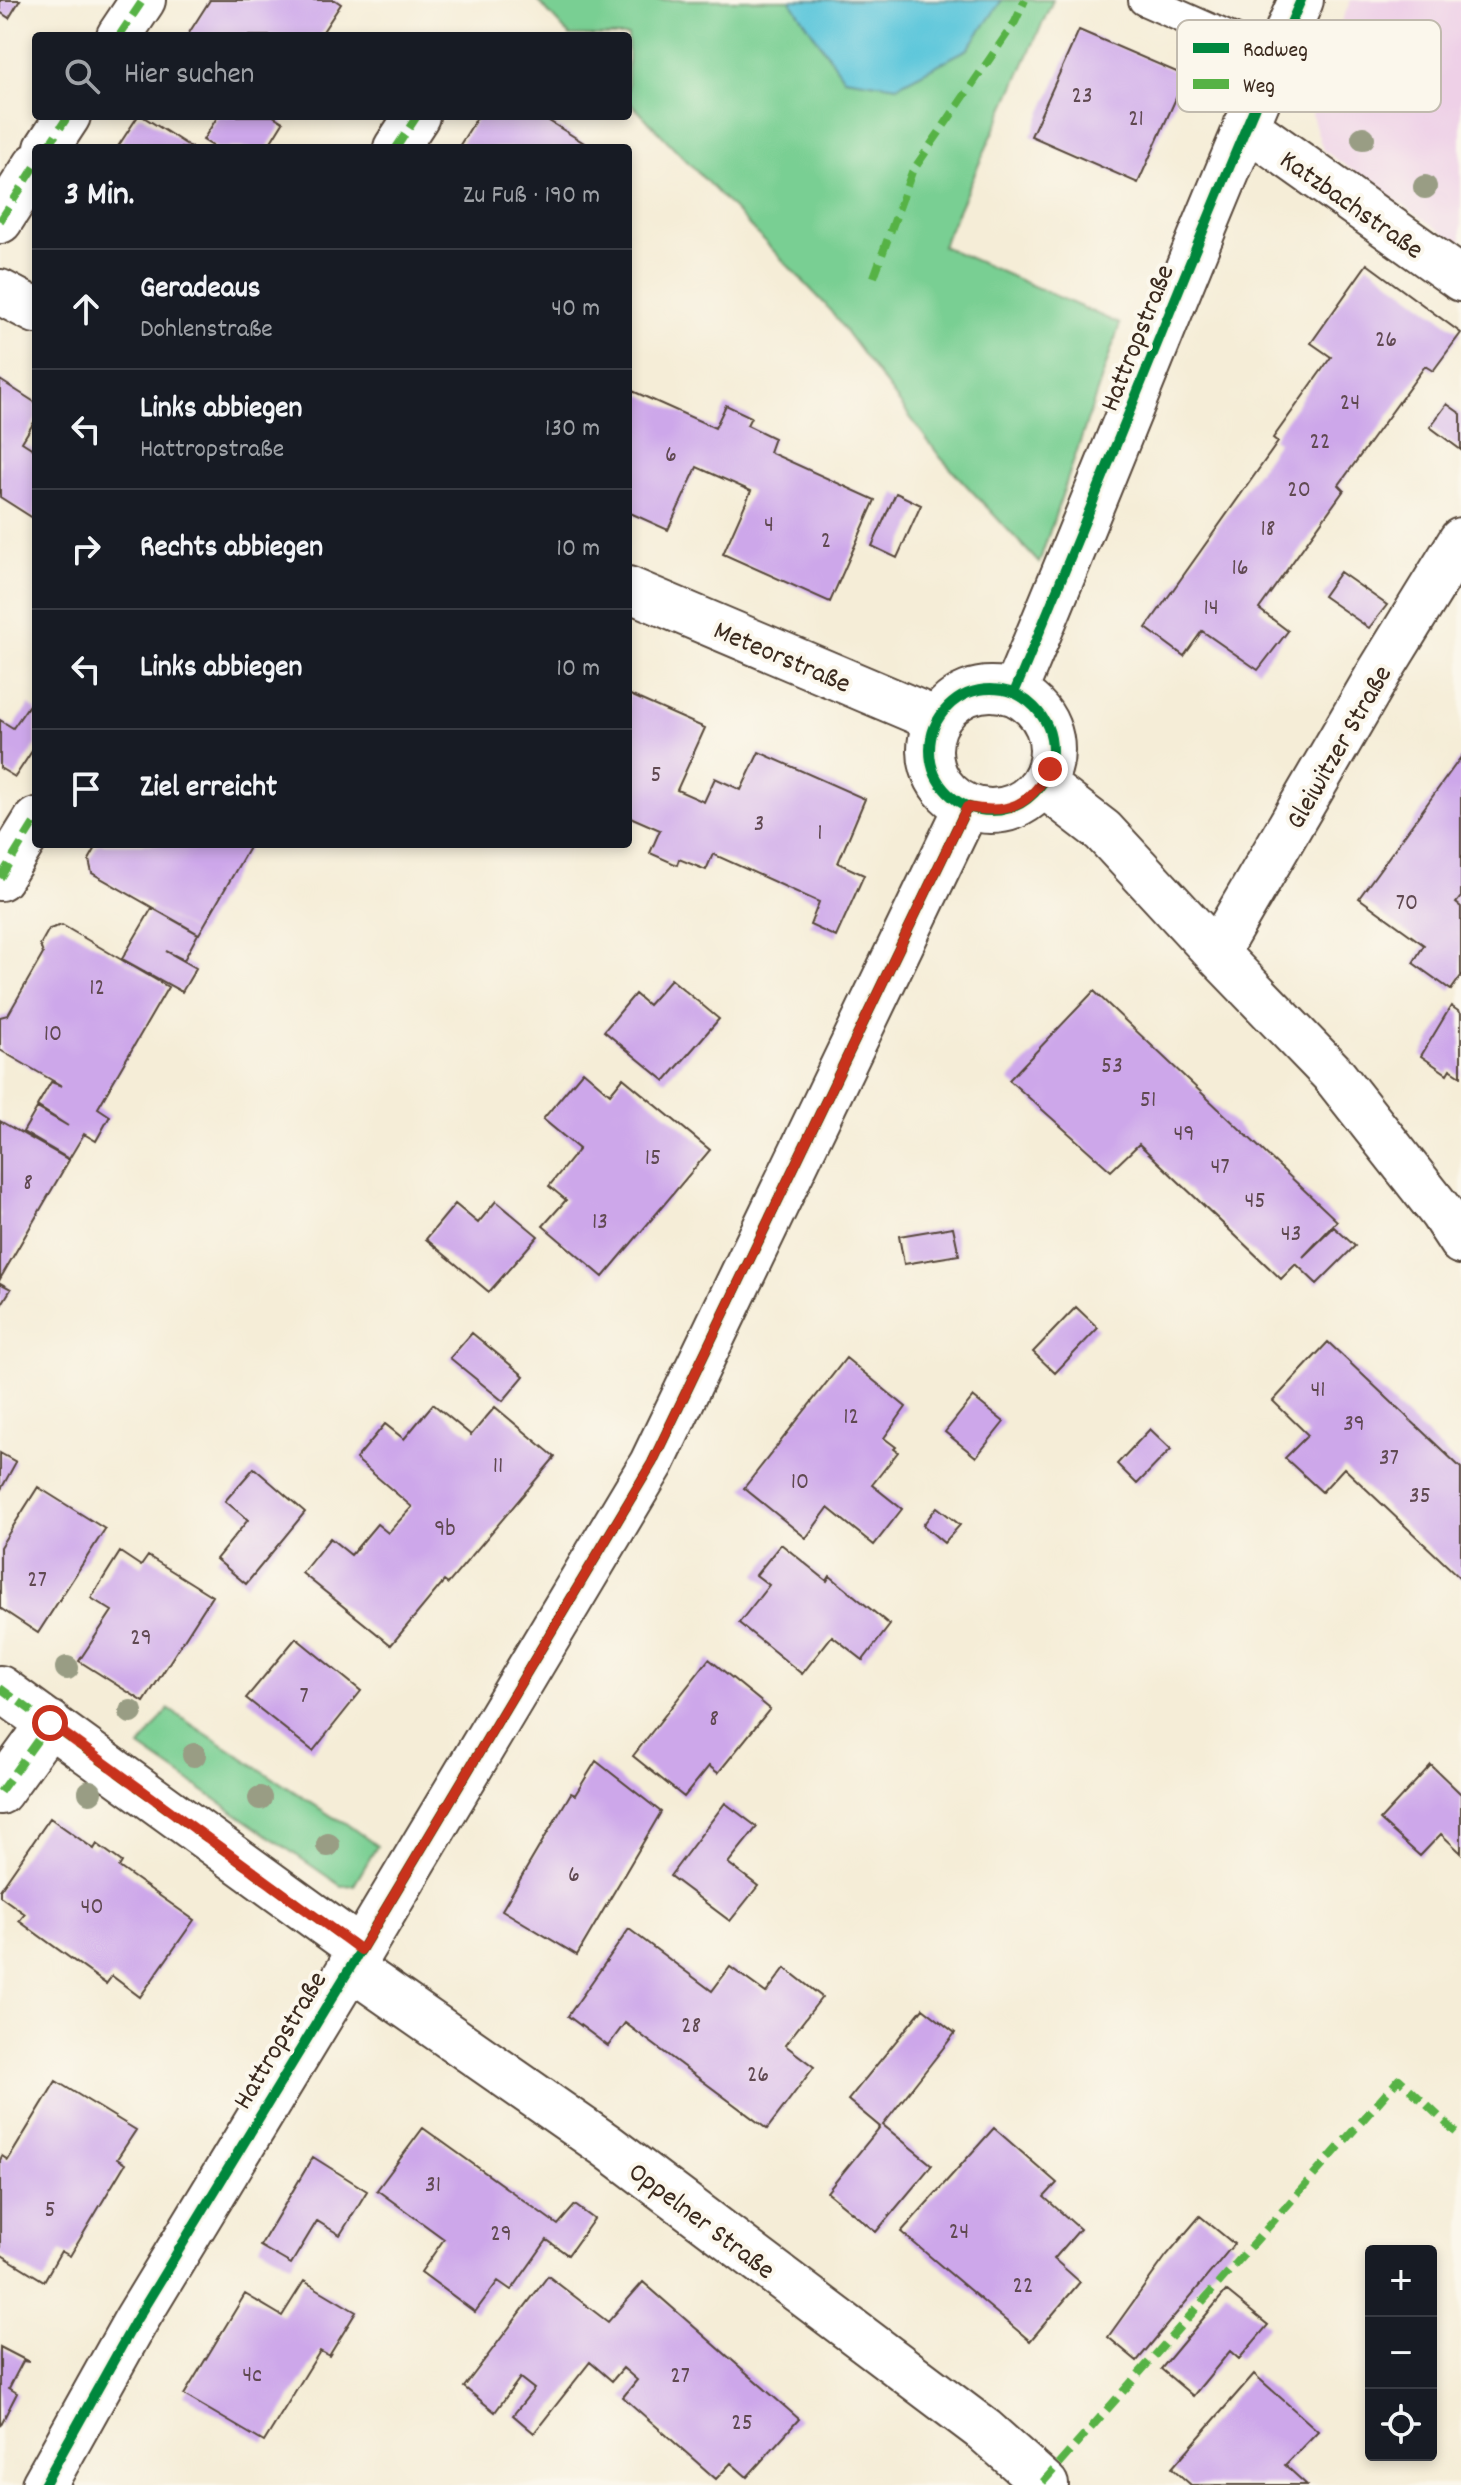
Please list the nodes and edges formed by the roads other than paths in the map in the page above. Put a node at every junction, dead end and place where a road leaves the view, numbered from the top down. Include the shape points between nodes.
1 (143, 0) edge
2 (1144, 0) edge
3 (1301, 0) edge
4 (1189, 20) edge
5 (1292, 20) edge
6 (122, 32) edge
7 (1252, 112) edge
8 (65, 120) edge
9 (414, 120) edge
10 (1246, 126) junction
11 (50, 144) edge
12 (399, 144) edge
13 (32, 171) edge
14 (0, 221) edge
15 (1461, 279) edge
16 (0, 292) edge
17 (32, 309) edge
18 (1461, 540) edge
19 (632, 591) edge
20 (1014, 693) junction
21 (937, 720) junction
22 (1042, 784) junction
23 (967, 807) junction
24 (32, 826) edge
25 (0, 878) edge
26 (1216, 953) junction
27 (1455, 1216) edge
28 (0, 1688) edge
29 (50, 1723) junction
30 (0, 1792) edge
31 (356, 1959) junction
32 (44, 2485) edge
33 (1046, 2485) edge

1 - 6 street
2 - 4 lane
3 - 5 street, Hattropstraße
7 - 10 street, Hattropstraße
8 - 11 street
9 - 12 street
10 - 15 street, Katzbachstraße
10 - 20 street, Hattropstraße
13 - 14 street
16 - 17 street
18 - 26 street, Gleiwitzer Straße
19 - 21 street, Meteorstraße
20 - 21 street via 979,690 962,696
20 - 22 street via 1042,716 1050,732 1050,769
21 - 23 street via 930,760 937,780
22 - 23 street via 1027,800 1008,809
22 - 26 street via 1103,831
23 - 31 street, Hattropstraße via 652,1463
24 - 25 street
26 - 27 street via 1332,1073
28 - 29 street, Oppelner Straße
29 - 30 street
29 - 31 street, Oppelner Straße
31 - 32 street, Hattropstraße via 135,2322
31 - 33 street, Oppelner Straße via 984,2430

